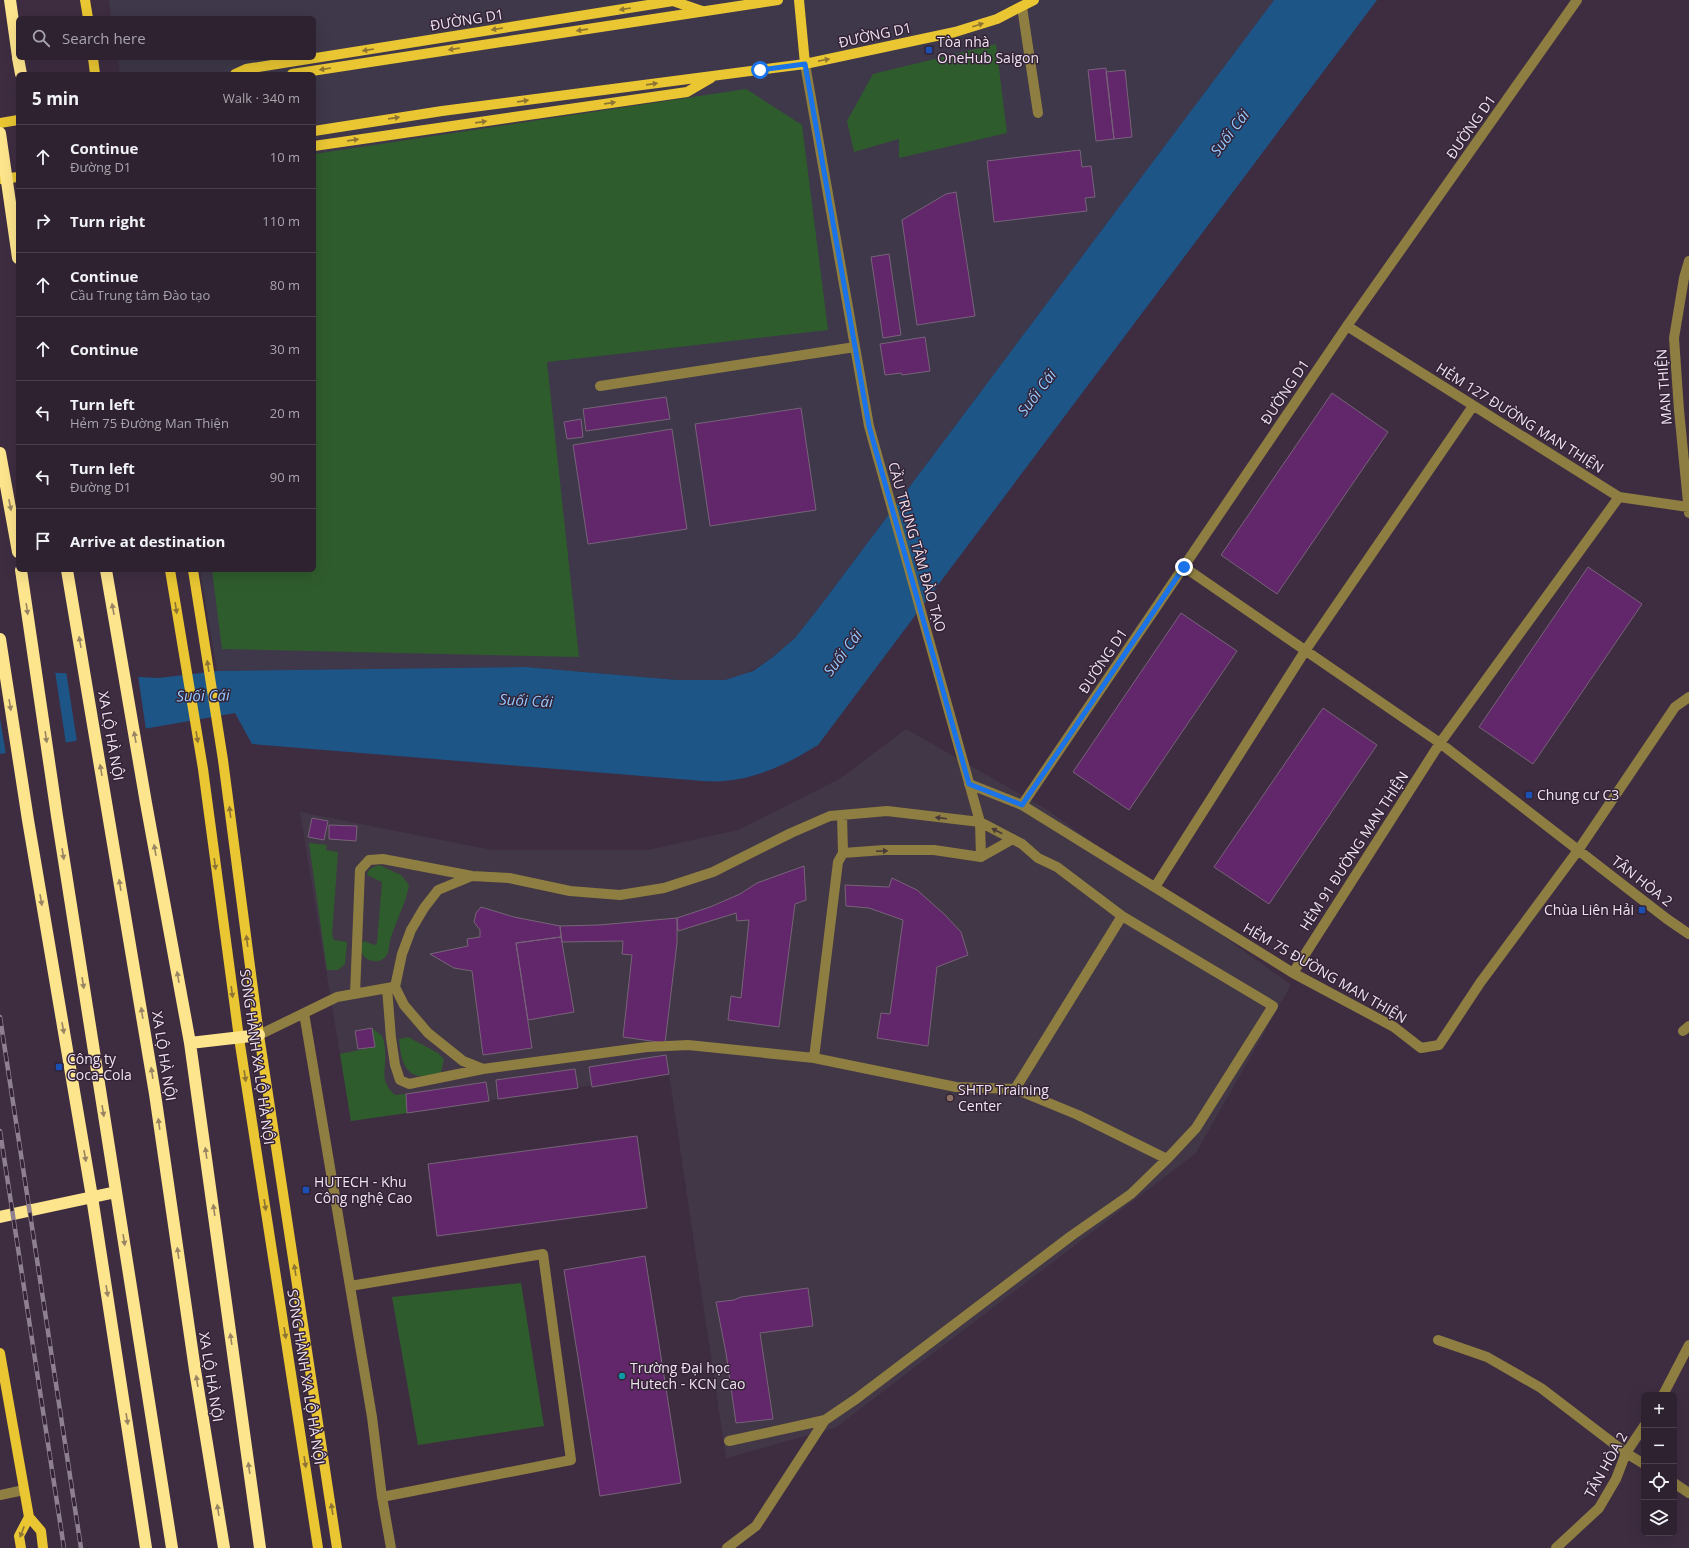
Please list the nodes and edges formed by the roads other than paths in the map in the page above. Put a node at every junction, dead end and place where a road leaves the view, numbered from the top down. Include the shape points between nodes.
1 (10, 0) edge
2 (85, 0) edge
3 (778, 0) edge
4 (799, 0) edge
5 (1034, 0) edge
6 (1577, 0) edge
7 (683, 2) edge
8 (1022, 7) junction
9 (704, 12) junction
10 (88, 16) edge
11 (16, 44) edge
12 (316, 58) edge
13 (18, 60) edge
14 (93, 60) edge
15 (302, 60) edge
16 (805, 64) junction
17 (21, 72) edge
18 (96, 72) edge
19 (239, 72) edge
20 (305, 72) edge
21 (716, 75) junction
22 (1038, 113) dead end
23 (16, 120) edge
24 (0, 123) edge
25 (316, 131) edge
26 (0, 133) edge
27 (316, 146) edge
28 (8, 178) edge
29 (16, 242) edge
30 (1689, 261) edge
31 (1346, 326) junction
32 (855, 347) junction
33 (600, 386) dead end
34 (1474, 406) junction
35 (0, 453) edge
36 (1619, 497) junction
37 (1688, 510) edge
38 (16, 539) edge
39 (1184, 567) junction
40 (21, 572) edge
41 (67, 572) edge
42 (106, 572) edge
43 (170, 572) edge
44 (193, 572) edge
45 (0, 639) edge
46 (1305, 651) junction
47 (1689, 697) edge
48 (1440, 743) junction
49 (969, 784) junction
50 (1022, 805) junction
51 (842, 815) junction
52 (980, 822) junction
53 (1013, 839) junction
54 (1579, 849) junction
55 (843, 853) junction
56 (981, 857) junction
57 (472, 876) junction
58 (1154, 887) junction
59 (1122, 916) junction
60 (1689, 934) edge
61 (1293, 973) junction
62 (391, 987) junction
63 (355, 994) junction
64 (304, 1013) junction
65 (259, 1035) junction
66 (238, 1038) junction
67 (190, 1043) junction
68 (814, 1058) junction
69 (483, 1069) junction
70 (1015, 1089) junction
71 (1167, 1159) junction
72 (116, 1192) junction
73 (92, 1197) junction
74 (0, 1217) edge
75 (350, 1286) junction
76 (1438, 1340) dead end
77 (1689, 1345) edge
78 (0, 1353) edge
79 (1665, 1392) edge
80 (825, 1420) junction
81 (1643, 1428) edge
82 (729, 1441) dead end
83 (1626, 1453) junction
84 (1641, 1462) edge
85 (1677, 1485) edge
86 (24, 1490) junction
87 (1689, 1493) edge
88 (0, 1494) edge
89 (382, 1497) junction
90 (29, 1517) junction
91 (21, 1548) edge
92 (43, 1548) edge
93 (146, 1548) edge
94 (172, 1548) edge
95 (224, 1548) edge
96 (260, 1548) edge
97 (318, 1548) edge
98 (338, 1548) edge
99 (391, 1548) edge
100 (727, 1548) edge
101 (1556, 1548) edge

1 - 11 highway
2 - 10 main road
3 - 9 main road, ĐƯỜNG D1
4 - 16 main road
5 - 8 main road, ĐƯỜNG D1
6 - 31 street, ĐƯỜNG D1
7 - 9 main road, ĐƯỜNG D1
7 -> 12 main road, ĐƯỜNG D1 via 665,2
16 -> 8 main road, ĐƯỜNG D1 via 955,32 997,19
8 - 22 street
9 -> 20 main road, ĐƯỜNG D1
13 - 17 highway
14 - 18 main road
15 -> 19 main road, ĐƯỜNG D1
16 - 21 main road, ĐƯỜNG D1
16 - 32 street, CẦU TRUNG TÂM ĐÀO TẠO
25 -> 21 main road, ĐƯỜNG D1 via 442,111
27 -> 21 main road, ĐƯỜNG D1 via 686,92
23 - 24 main road
26 - 28 highway
28 - 29 highway
30 - 37 street, MAN THIỆN via 1674,338
31 - 34 street, HẺM 127 ĐƯỜNG MAN THIỆN
31 - 39 street, ĐƯỜNG D1
32 - 33 street
32 - 49 street, CẦU TRUNG TÂM ĐÀO TẠO via 869,426
34 - 36 street, HẺM 127 ĐƯỜNG MAN THIỆN
34 - 46 street
35 -> 38 highway
36 - 37 street, HẺM 127 ĐƯỜNG MAN THIỆN
36 - 48 street, HẺM 91 ĐƯỜNG MAN THIỆN
39 - 46 street, TÂN HÒA 2
39 - 50 street, ĐƯỜNG D1
40 -> 72 highway
95 -> 41 highway, XA LỘ HÀ NỘI via 155,1094
67 -> 42 highway, XA LỘ HÀ NỘI
43 -> 66 main road, SONG HÀNH XA LỘ HÀ NỘI via 203,769
65 -> 44 main road, SONG HÀNH XA LỘ HÀ NỘI via 223,760
45 -> 73 highway
46 - 48 street, TÂN HÒA 2
46 - 58 street
47 - 54 street, HẺM 75 ĐƯỜNG MAN THIỆN via 1675,707
48 - 54 street, TÂN HÒA 2
48 - 61 street, HẺM 91 ĐƯỜNG MAN THIỆN
49 - 50 street, HẺM 75 ĐƯỜNG MAN THIỆN
49 - 52 street, CẦU TRUNG TÂM ĐÀO TẠO
50 - 58 street, HẺM 75 ĐƯỜNG MAN THIỆN
52 -> 51 street via 887,812
51 - 55 street
51 - 57 street via 830,816 791,833 713,872 664,888 642,892 620,895 570,891 509,878
53 -> 52 street
52 - 56 street, CẦU TRUNG TÂM ĐÀO TẠO
53 - 56 street
53 - 59 street via 1038,858 1057,867
54 - 60 street, TÂN HÒA 2
54 - 61 street, HẺM 75 ĐƯỜNG MAN THIỆN via 1480,983 1439,1045 1421,1048 1394,1027
55 -> 56 street via 934,850
55 - 68 street via 838,862
57 - 62 street via 438,890 424,908 408,936
57 - 63 street via 383,859 369,860 360,870
58 - 61 street, HẺM 75 ĐƯỜNG MAN THIỆN
59 - 70 street
59 - 71 street via 1273,1006 1196,1128
62 - 63 street
62 - 69 street via 428,1033 463,1061
62 - 69 street via 391,1038 400,1080 409,1084
63 - 64 street via 337,998
64 - 65 street
64 - 75 street
65 - 66 highway
98 -> 65 main road, SONG HÀNH XA LỘ HÀ NỘI
66 - 67 highway
66 -> 97 main road, SONG HÀNH XA LỘ HÀ NỘI
96 -> 67 highway, XA LỘ HÀ NỘI
68 - 69 street via 688,1045 647,1047
68 - 70 street via 956,1087
70 - 71 street via 1078,1115
71 - 80 street via 1131,1194
72 - 73 highway
72 -> 94 highway
73 - 74 highway
73 -> 93 highway
75 - 89 street via 372,1417
75 - 89 street via 543,1254 571,1460
76 - 83 street via 1487,1357 1541,1388
77 - 79 street
78 - 86 main road
80 - 82 street
80 - 100 street via 756,1526
81 - 83 street, TÂN HÒA 2
83 - 84 street
83 - 101 street, TÂN HÒA 2 via 1616,1479 1600,1508
85 - 87 street
86 - 88 street
86 - 90 main road
89 - 99 street
90 -> 91 main road via 19,1536
90 - 92 main road via 41,1531

